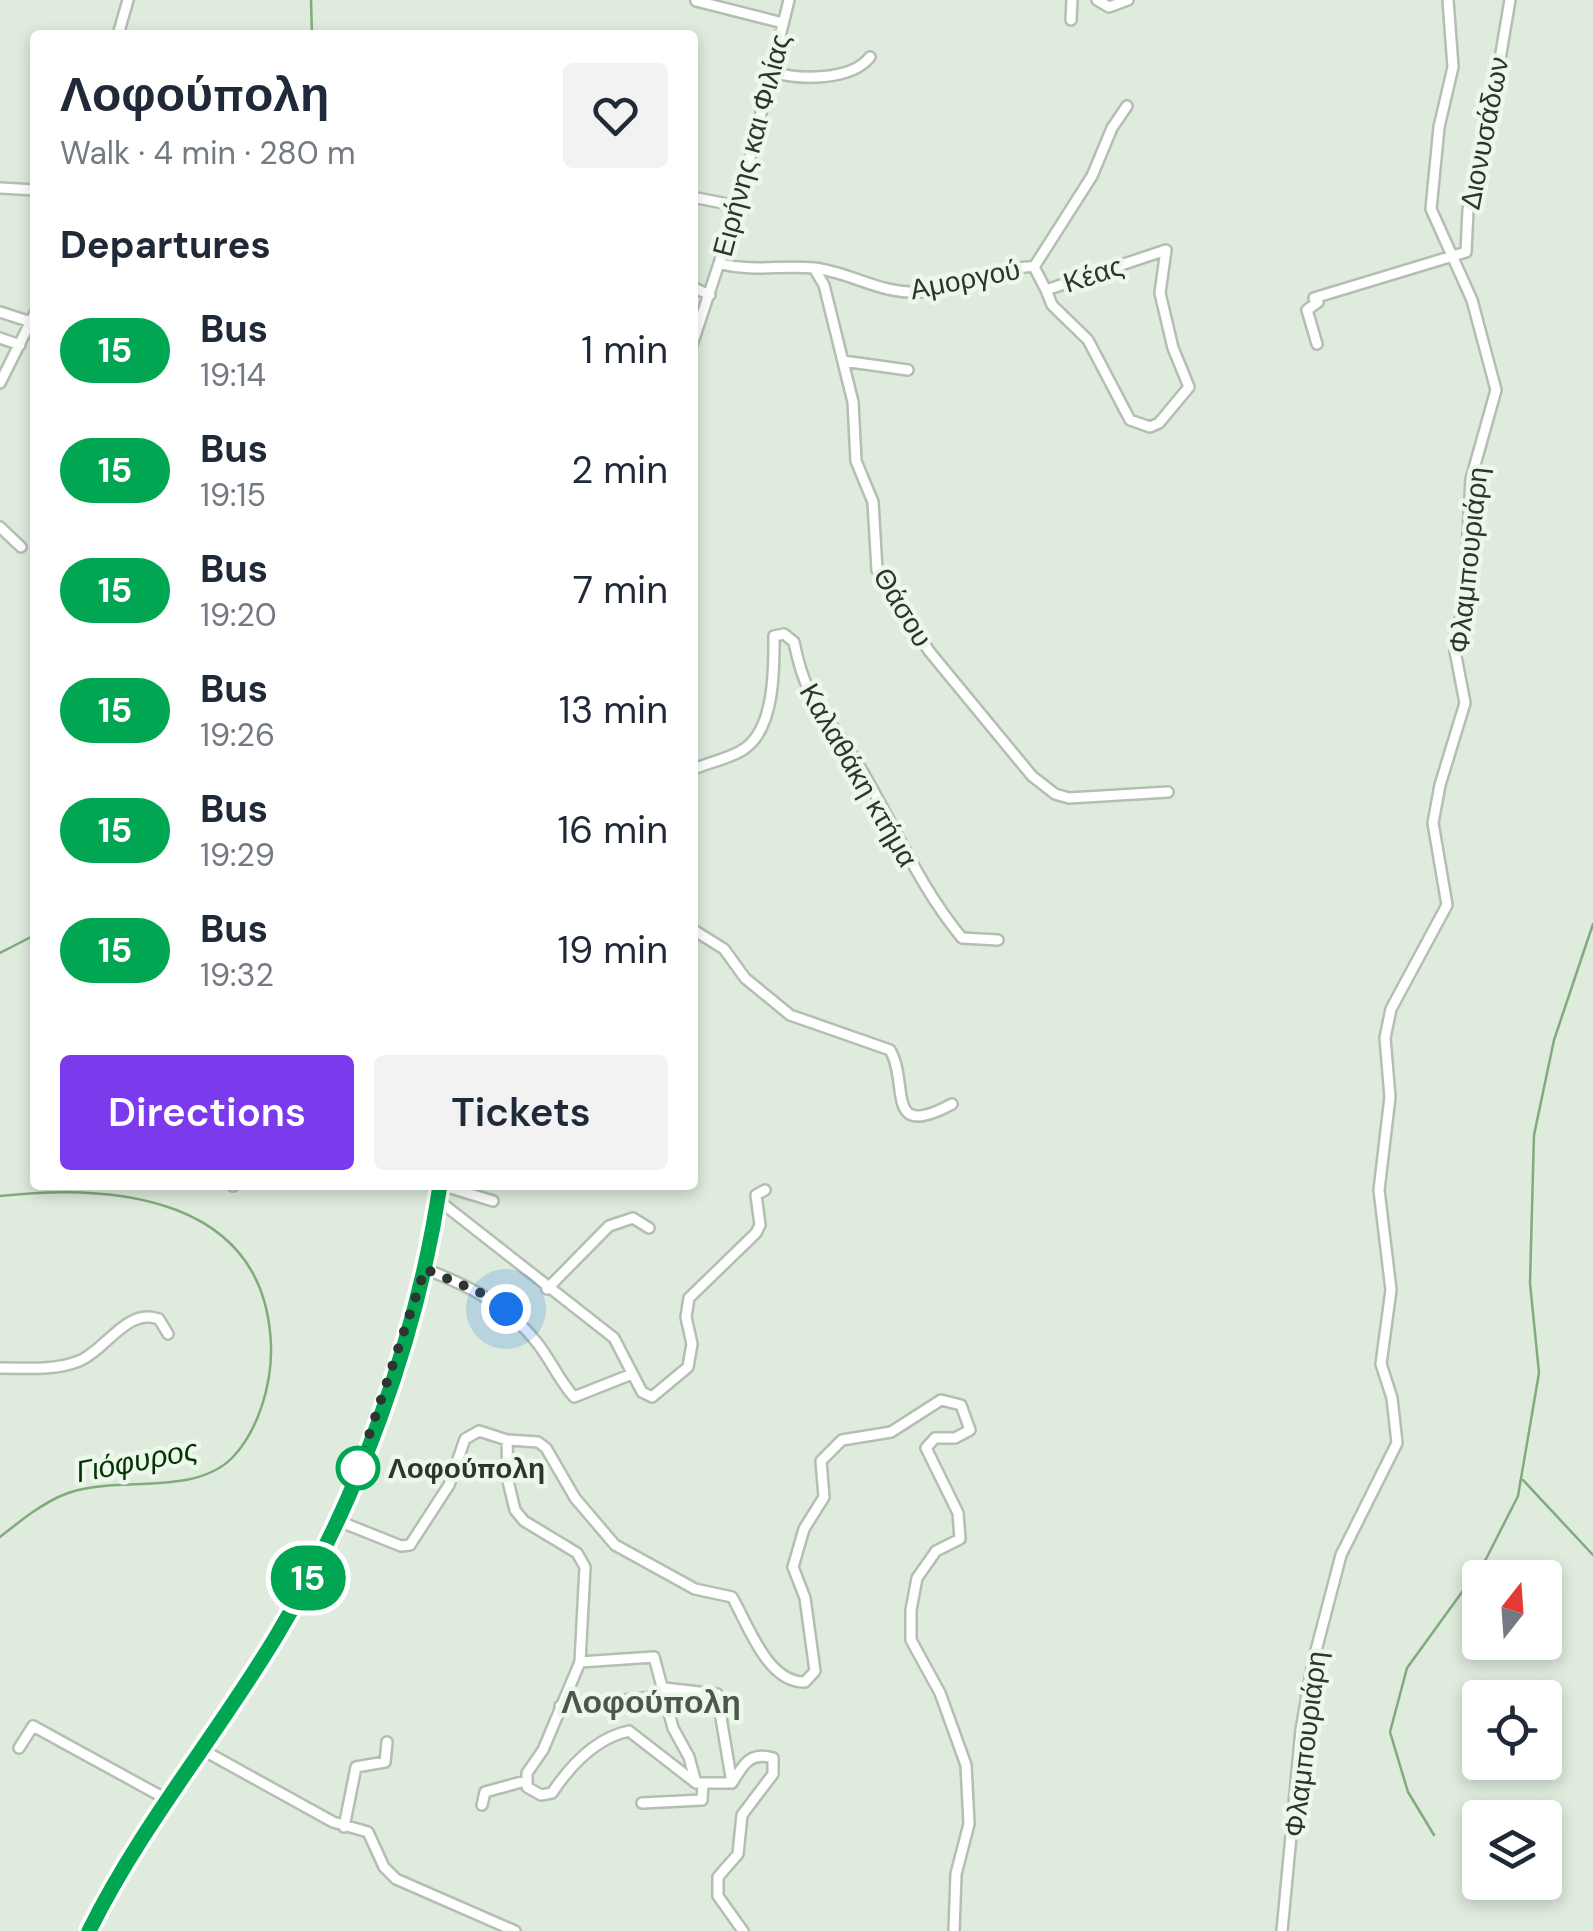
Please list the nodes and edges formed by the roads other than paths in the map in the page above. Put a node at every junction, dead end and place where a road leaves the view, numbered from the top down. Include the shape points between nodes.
1 (128, 0) edge
2 (789, 0) edge
3 (1072, 0) edge
4 (1097, 0) edge
5 (1128, 0) edge
6 (1448, 0) edge
7 (1510, 0) edge
8 (696, 1) edge
9 (1070, 20) dead end
10 (783, 23) junction
11 (119, 30) edge
12 (870, 57) dead end
13 (772, 72) junction
14 (1127, 106) dead end
15 (0, 188) edge
16 (30, 190) edge
17 (698, 198) edge
18 (738, 206) junction
19 (1454, 258) junction
20 (721, 264) junction
21 (1034, 267) junction
22 (814, 268) junction
23 (698, 290) edge
24 (1046, 290) junction
25 (710, 296) junction
26 (0, 312) edge
27 (30, 317) edge
28 (30, 324) edge
29 (698, 329) edge
30 (0, 338) edge
31 (1318, 344) dead end
32 (20, 345) junction
33 (843, 361) junction
34 (908, 370) dead end
35 (0, 383) edge
36 (0, 527) edge
37 (22, 547) dead end
38 (698, 768) edge
39 (1168, 792) dead end
40 (698, 933) edge
41 (998, 940) dead end
42 (952, 1104) dead end
43 (439, 1190) edge
44 (457, 1190) edge
45 (765, 1190) dead end
46 (438, 1200) junction
47 (493, 1201) dead end
48 (649, 1228) dead end
49 (425, 1269) junction
50 (547, 1289) junction
51 (168, 1334) dead end
52 (0, 1368) edge
53 (632, 1374) junction
54 (508, 1440) junction
55 (336, 1520) junction
56 (580, 1662) junction
57 (665, 1692) junction
58 (560, 1706) junction
59 (388, 1742) dead end
60 (19, 1748) dead end
61 (201, 1749) junction
62 (525, 1781) junction
63 (699, 1783) junction
64 (732, 1784) junction
65 (168, 1800) junction
66 (642, 1803) dead end
67 (482, 1805) dead end
68 (344, 1827) junction
69 (89, 1931) edge
70 (515, 1931) edge
71 (743, 1931) edge
72 (954, 1931) edge
73 (1282, 1931) edge

1 - 11 street
2 - 10 street, Ειρήνης και Φιλίας
3 - 9 street
4 - 5 street via 1110,7
6 - 19 street, Φλαμπουριάρη via 1453,68 1431,209
7 - 19 street, Διονυσάδων via 1468,210 1466,252
8 - 10 street
10 - 13 street, Ειρήνης και Φιλίας
12 - 13 street via 821,77
13 - 18 street, Ειρήνης και Φιλίας
14 - 21 street
15 - 16 street
17 - 18 street
18 - 20 street, Ειρήνης και Φιλίας
19 - 31 street via 1314,298 1318,302 1307,310
19 - 73 street, Φλαμπουριάρη via 1486,342 1496,390 1470,494 1466,590 1455,652 1465,704 1433,823 1447,905 1391,1009 1385,1038 1390,1097 1378,1190 1391,1290 1381,1364 1397,1444 1341,1555 1313,1662
20 - 22 street, Αμοργού via 762,272
20 - 25 street, Ειρήνης και Φιλίας
21 - 22 street, Αμοργού via 918,292 873,287
21 - 24 street, Κέας
22 - 33 street, Θάσου
23 - 25 street
24 - 24 street, Κέας via 1052,305 1088,340 1130,420 1159,423 1189,387 1160,294 1166,250
25 - 29 street, Ειρήνης και Φιλίας
26 - 27 street
28 - 32 street
30 - 32 street
32 - 35 street
33 - 34 street
33 - 39 street, Θάσου via 854,402 856,462 873,502 874,562 929,651 1032,776 1055,794
36 - 37 street
38 - 41 street, Καλαθάκη κτήμα via 746,748 771,695 774,636 784,634 794,642 812,703 858,762 942,914 962,938
40 - 42 street via 724,949 790,1015 890,1050 899,1100 911,1114 924,1116
43 - 46 street
44 - 47 street
45 - 53 street via 756,1195 756,1233 690,1298 688,1367 652,1397
46 - 49 street
46 - 50 street
48 - 50 street via 633,1218 613,1223
49 - 53 street via 506,1309 574,1397
49 - 55 street via 387,1393
50 - 53 street via 614,1338
51 - 52 street via 159,1319 143,1317 70,1364
54 - 55 street via 480,1431 465,1439 450,1485 410,1545
54 - 56 street via 515,1510 577,1553 586,1568
54 - 72 street via 546,1448 575,1498 615,1545 695,1589 732,1597 780,1673 805,1682 815,1671 806,1598 793,1568 804,1529 824,1497 821,1461 842,1440 890,1432 941,1400 961,1405 970,1430 935,1438 926,1448 958,1513 960,1539 936,1551 917,1578 911,1625 911,1640 940,1693 966,1765 969,1824 956,1874
55 - 61 street via 277,1635
56 - 57 street via 654,1657
56 - 58 street
57 - 58 street
57 - 63 street via 673,1728
57 - 64 street via 720,1698
58 - 62 street
59 - 68 street via 385,1762 356,1767
60 - 65 street via 33,1726
61 - 65 street
61 - 68 street
62 - 63 street via 533,1792 552,1793 570,1766 629,1731
62 - 67 street via 484,1792
63 - 64 street
63 - 66 street via 702,1800
64 - 71 street via 745,1761 773,1758 773,1774 742,1815 738,1854 718,1878 718,1896
65 - 69 street
68 - 70 street via 368,1832 384,1867 404,1885

